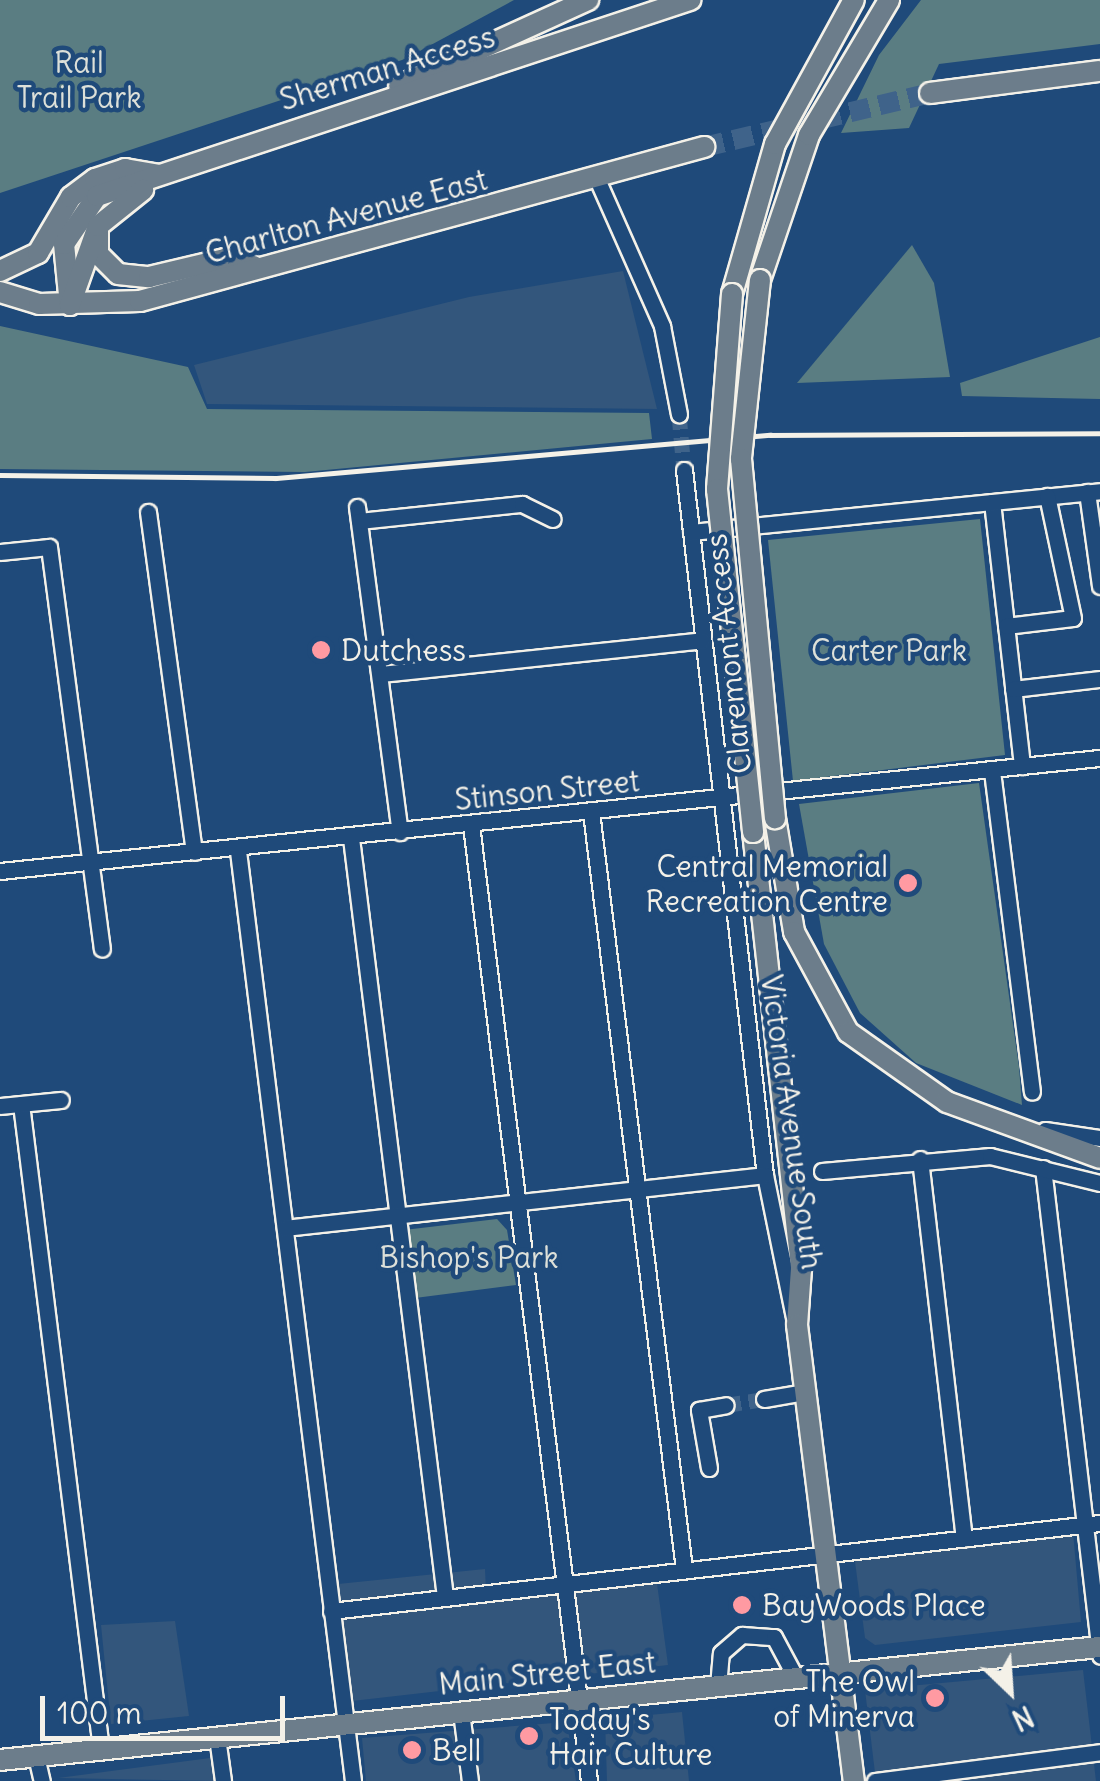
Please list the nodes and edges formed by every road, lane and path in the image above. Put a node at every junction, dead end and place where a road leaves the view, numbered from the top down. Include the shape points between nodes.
1 (588, 0) edge
2 (690, 0) edge
3 (854, 0) edge
4 (889, 0) edge
5 (1100, 71) edge
6 (930, 93) tunnel mouth
7 (379, 98) junction
8 (704, 147) tunnel mouth
9 (160, 175) junction
10 (598, 179) junction
11 (98, 226) junction
12 (254, 266) junction
13 (0, 271) edge
14 (0, 292) edge
15 (70, 306) junction
16 (680, 414) tunnel mouth
17 (684, 470) tunnel mouth
18 (1093, 491) edge
19 (1047, 496) junction
20 (992, 502) junction
21 (148, 512) dead end
22 (553, 519) dead end
23 (692, 532) junction
24 (0, 552) edge
25 (1100, 586) edge
26 (1006, 626) junction
27 (702, 640) junction
28 (381, 674) junction
29 (1100, 678) edge
30 (1013, 689) junction
31 (1100, 758) edge
32 (1022, 766) junction
33 (992, 770) junction
34 (718, 801) junction
35 (591, 812) junction
36 (471, 825) junction
37 (400, 832) junction
38 (351, 838) junction
39 (238, 850) junction
40 (194, 852) junction
41 (90, 862) junction
42 (0, 870) edge
43 (102, 949) dead end
44 (1032, 1092) dead end
45 (61, 1100) dead end
46 (20, 1104) junction
47 (0, 1106) edge
48 (1000, 1124) junction
49 (1100, 1138) edge
50 (1100, 1158) edge
51 (920, 1159) junction
52 (1043, 1168) junction
53 (822, 1171) dead end
54 (765, 1175) junction
55 (1100, 1184) edge
56 (638, 1189) junction
57 (518, 1202) junction
58 (400, 1214) junction
59 (285, 1228) junction
60 (797, 1325) junction
61 (805, 1392) junction
62 (764, 1399) tunnel mouth
63 (726, 1405) tunnel mouth
64 (709, 1468) dead end
65 (1092, 1524) edge
66 (964, 1538) junction
67 (824, 1552) junction
68 (684, 1569) junction
69 (567, 1582) junction
70 (445, 1597) junction
71 (332, 1611) junction
72 (1100, 1647) edge
73 (1100, 1656) edge
74 (840, 1673) junction
75 (796, 1678) junction
76 (718, 1686) junction
77 (579, 1700) junction
78 (461, 1712) junction
79 (344, 1724) junction
80 (216, 1737) junction
81 (101, 1749) junction
82 (1100, 1752) edge
83 (36, 1756) junction
84 (0, 1760) edge
85 (42, 1781) edge
86 (224, 1781) edge
87 (353, 1781) edge
88 (470, 1781) edge
89 (589, 1781) edge
90 (854, 1781) edge
91 (875, 1781) edge

1 - 7 main road via 455,54
2 - 7 main road, Sherman Access
3 - 60 main road, Claremont Access, bridge via 775,144 732,294 718,489 801,1269
4 - 48 main road, Claremont Access, bridge via 809,136 760,280 741,459 775,818 794,932 830,1012 897,1074
5 - 6 main road
7 - 9 main road, Sherman Access
8 - 10 main road, Charlton Avenue East
9 - 11 main road, Sherman Access
9 - 13 main road via 125,170 96,179 70,197 38,252
9 - 15 main road, Sherman Access via 97,196 75,218 61,265
10 - 12 main road, Charlton Avenue East
10 - 16 street via 662,326
11 - 12 main road via 98,254 118,274 225,259
11 - 15 main road
12 - 15 main road, Charlton Avenue East via 140,301
14 - 15 main road, Charlton Avenue East
17 - 23 street, Victoria Avenue South
18 - 19 street
18 - 25 street
19 - 20 street
19 - 26 street via 1073,618
20 - 23 street
20 - 26 street
21 - 40 street
22 - 28 street via 522,504 358,514
23 - 27 street, Victoria Avenue South
24 - 41 street via 49,547
26 - 30 street
27 - 28 street
27 - 34 street, Victoria Avenue South
28 - 37 street
29 - 30 street
30 - 32 street
31 - 32 street, Stinson Street
32 - 33 street, Stinson Street
33 - 34 street, Stinson Street
33 - 44 street
34 - 35 street, Stinson Street
34 - 54 street, Victoria Avenue South
35 - 36 street, Stinson Street
35 - 56 street
36 - 37 street, Stinson Street
36 - 57 street
37 - 38 street, Stinson Street
38 - 39 street, Stinson Street
38 - 58 street
39 - 40 street, Stinson Street
39 - 59 street
40 - 41 street, Stinson Street
41 - 42 street, Stinson Street
41 - 43 street
45 - 46 street
46 - 47 street
46 - 81 street
48 - 49 street
48 - 50 main road, Claremont Access
51 - 52 street via 990,1156
51 - 53 street
51 - 66 street
52 - 55 street
52 - 65 street
54 - 56 street
54 - 60 street, Victoria Avenue South
56 - 57 street
56 - 68 street
57 - 58 street
57 - 69 street
58 - 59 street
58 - 70 street
59 - 71 street
60 - 61 main road, Victoria Avenue South
61 - 62 street
61 - 67 main road, Victoria Avenue South
63 - 64 street via 700,1410
65 - 66 street
65 - 72 street
66 - 67 street
67 - 68 street
67 - 74 main road, Victoria Avenue South
68 - 69 street
69 - 70 street
69 - 77 street
70 - 71 street
71 - 79 street
72 - 73 street
72 - 74 main road, Main Street East
74 - 75 main road, Main Street East
74 - 90 main road, Victoria Avenue South
75 - 76 main road, Main Street East
75 - 76 street via 774,1638 742,1635 721,1653
76 - 77 main road, Main Street East
77 - 78 main road, Main Street East
77 - 89 street
78 - 79 main road, Main Street East
78 - 88 street
79 - 80 main road, Main Street East
79 - 87 street
80 - 81 main road, Main Street East
80 - 86 street
81 - 83 main road, Main Street East
82 - 91 street
83 - 84 main road, Main Street East
83 - 85 street

